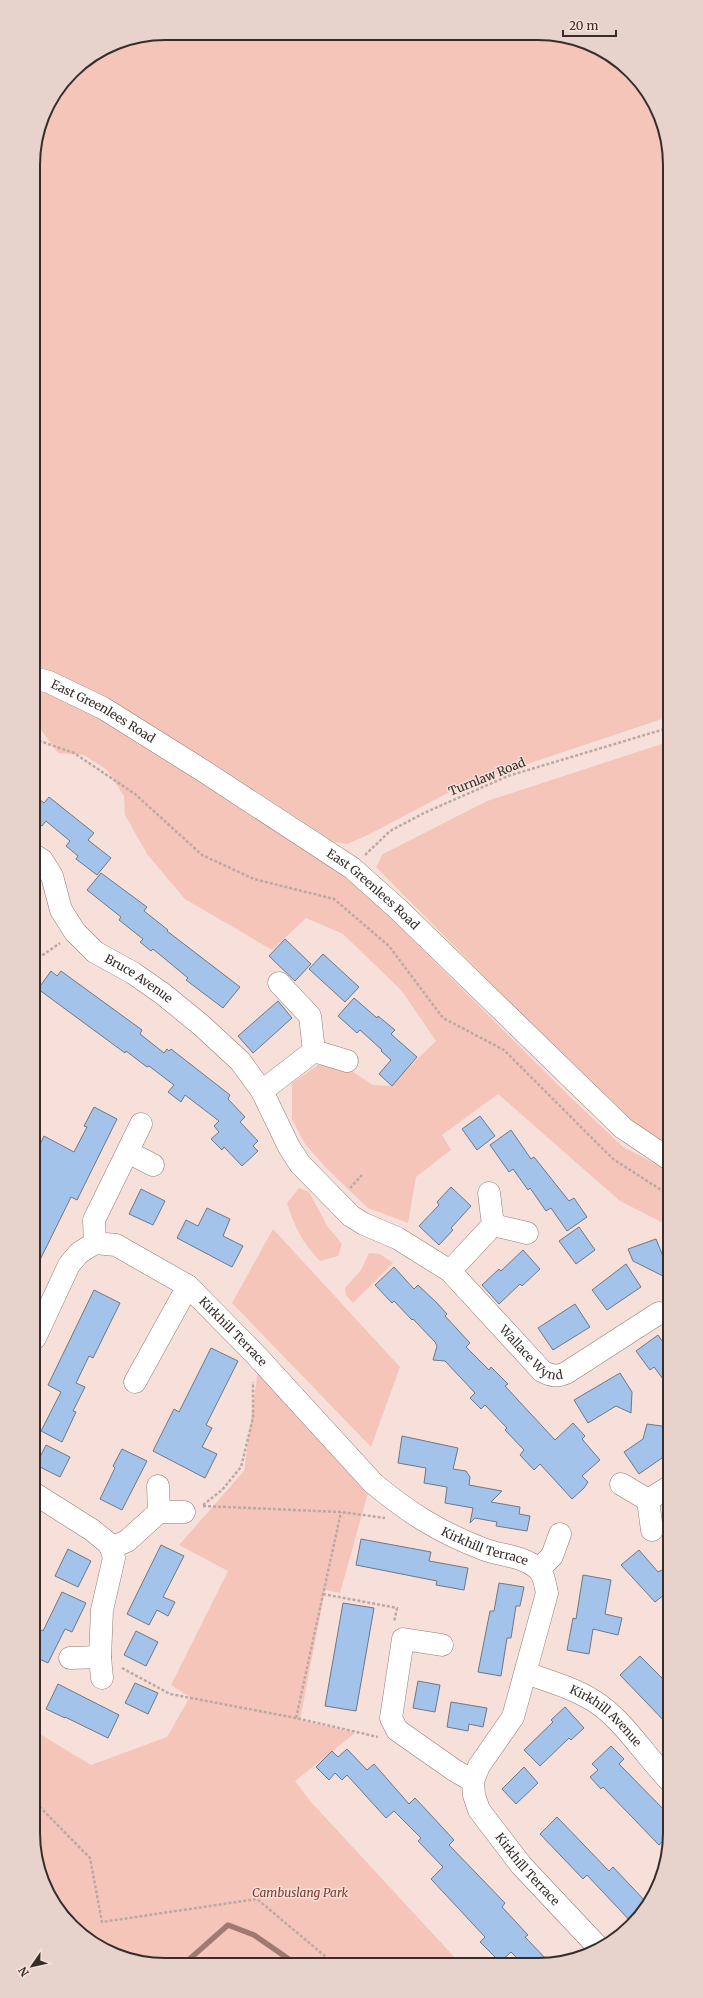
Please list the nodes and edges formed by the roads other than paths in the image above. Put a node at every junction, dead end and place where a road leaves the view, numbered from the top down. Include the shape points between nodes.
1 (40, 680) edge
2 (40, 859) edge
3 (279, 983) dead end
4 (314, 1051) junction
5 (347, 1061) dead end
6 (262, 1091) junction
7 (141, 1124) dead end
8 (128, 1152) junction
9 (663, 1155) edge
10 (153, 1165) dead end
11 (490, 1193) dead end
12 (336, 1201) joint
13 (493, 1225) junction
14 (527, 1233) dead end
15 (95, 1243) junction
16 (450, 1271) junction
17 (188, 1286) junction
18 (663, 1313) edge
19 (40, 1327) edge
20 (135, 1382) dead end
21 (621, 1484) dead end
22 (158, 1486) dead end
23 (663, 1491) edge
24 (40, 1497) edge
25 (648, 1500) junction
26 (194, 1509) road end
27 (160, 1512) junction
28 (652, 1530) dead end
29 (560, 1534) dead end
30 (111, 1548) junction
31 (539, 1569) junction
32 (442, 1645) dead end
33 (100, 1657) junction
34 (70, 1658) dead end
35 (526, 1673) junction
36 (102, 1678) dead end
37 (663, 1773) edge
38 (473, 1781) junction
39 (595, 1944) edge

1 - 9 street, East Greenlees Road via 103,708 352,868 399,910 623,1128
2 - 6 street, Bruce Avenue via 52,876 61,910 75,932 95,952 133,973 200,1025 240,1061
3 - 4 street via 310,1016
4 - 5 street
4 - 6 street
6 - 12 street, Bruce Avenue via 300,1164
7 - 8 street
8 - 10 street
8 - 15 street via 94,1220
11 - 13 street
12 - 16 street, Wallace Wynd via 350,1216 397,1238
13 - 14 street
13 - 16 street
15 - 17 street, Kirkhill Terrace via 116,1245
15 - 19 street via 79,1253 69,1265
16 - 18 street, Wallace Wynd via 528,1358 549,1375 559,1376 566,1373 659,1313
17 - 20 street
17 - 31 street, Kirkhill Terrace via 254,1353 373,1483 392,1499 445,1534 485,1550 524,1559
21 - 25 street
22 - 27 street
23 - 25 street
24 - 30 street via 92,1530
25 - 28 street
26 - 27 street
27 - 30 street via 127,1541
29 - 31 street via 552,1556
30 - 33 street via 114,1558 102,1610
31 - 35 street, Kirkhill Terrace via 545,1581 546,1593
32 - 38 street via 403,1639 391,1718 397,1730
33 - 34 street
33 - 36 street
35 - 37 street, Kirkhill Avenue via 571,1689 595,1702 614,1718
35 - 38 street, Kirkhill Terrace via 513,1717 479,1766
38 - 39 street, Kirkhill Terrace via 479,1810 516,1859

